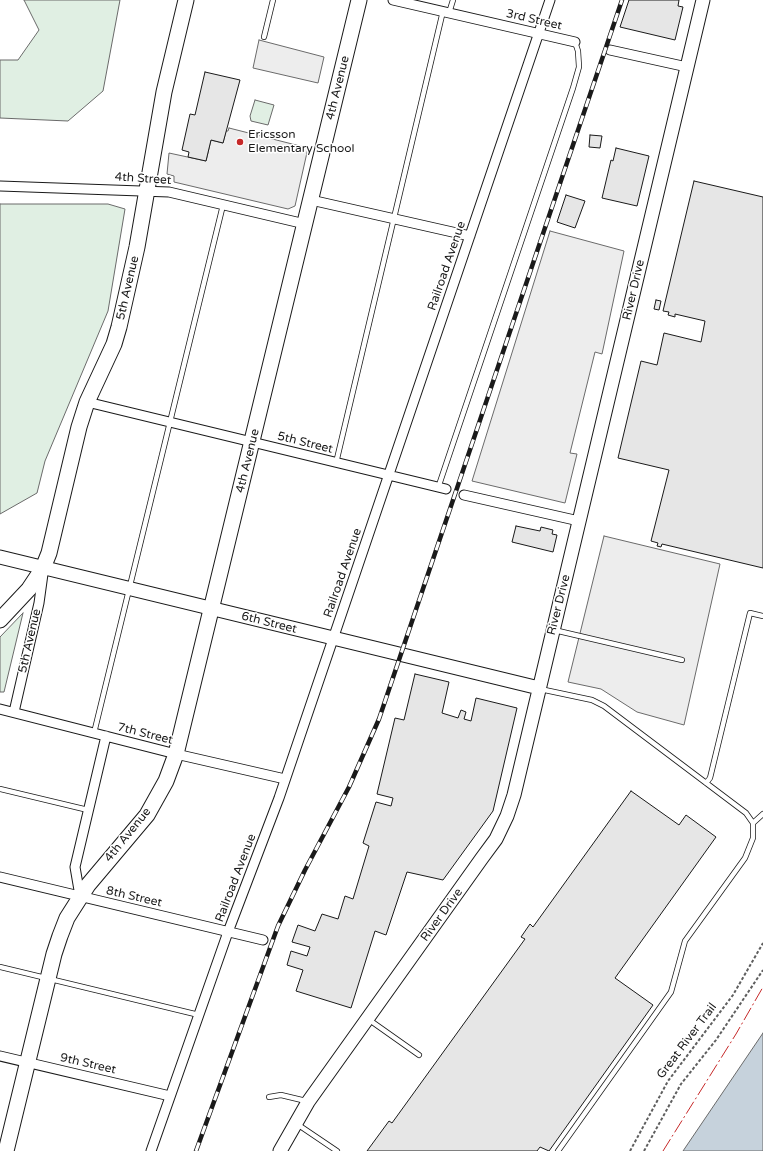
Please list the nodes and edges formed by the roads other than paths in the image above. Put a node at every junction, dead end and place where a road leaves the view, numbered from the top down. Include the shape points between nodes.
1 (186, 0) edge
2 (273, 0) edge
3 (359, 0) edge
4 (393, 0) edge
5 (453, 0) edge
6 (550, 0) edge
7 (703, 0) edge
8 (446, 12) junction
9 (539, 33) junction
10 (264, 37) dead end
11 (575, 42) joint
12 (610, 50) dead end
13 (687, 68) junction
14 (0, 186) edge
15 (147, 190) junction
16 (311, 200) junction
17 (223, 205) junction
18 (395, 218) junction
19 (305, 224) junction
20 (470, 236) junction
21 (87, 402) junction
22 (170, 422) junction
23 (252, 442) junction
24 (336, 463) junction
25 (388, 476) junction
26 (442, 489) joint
27 (464, 495) dead end
28 (579, 521) junction
29 (0, 557) edge
30 (43, 568) junction
31 (129, 589) junction
32 (212, 609) junction
33 (763, 616) edge
34 (0, 620) edge
35 (553, 630) junction
36 (333, 640) junction
37 (682, 660) dead end
38 (538, 688) junction
39 (0, 709) edge
40 (14, 712) junction
41 (94, 733) junction
42 (106, 736) junction
43 (176, 754) junction
44 (285, 779) junction
45 (706, 783) junction
46 (0, 789) edge
47 (88, 810) junction
48 (763, 814) edge
49 (753, 823) junction
50 (0, 877) edge
51 (80, 896) junction
52 (228, 932) junction
53 (263, 940) dead end
54 (0, 967) edge
55 (48, 978) junction
56 (198, 1015) junction
57 (367, 1018) junction
58 (419, 1055) dead end
59 (0, 1056) edge
60 (28, 1063) junction
61 (170, 1096) junction
62 (269, 1097) dead end
63 (308, 1102) junction
64 (295, 1122) junction
65 (7, 1150) edge
66 (151, 1151) edge
67 (280, 1151) edge
68 (337, 1151) edge
69 (558, 1151) edge

1 - 15 main road, 5th Avenue via 164,92
2 - 10 lane
3 - 16 main road, 4th Avenue
4 - 8 street, 3rd Street
5 - 8 lane
6 - 9 street, Railroad Avenue
7 - 13 main road, River Drive
8 - 9 street, 3rd Street
8 - 18 lane
9 - 11 street, 3rd Street
9 - 20 street, Railroad Avenue
11 - 26 lane via 579,67 573,88
12 - 13 street
13 - 28 main road, River Drive
14 - 15 street, 4th Street
15 - 17 street, 4th Street via 169,192
15 - 21 main road, 5th Avenue via 121,322 114,344
16 - 18 street
16 - 19 main road, 4th Avenue
17 - 19 street, 4th Street
17 - 22 lane
18 - 20 street
18 - 24 lane
19 - 23 main road, 4th Avenue
20 - 25 street, Railroad Avenue
21 - 22 street, 5th Street
21 - 30 main road, 5th Avenue via 49,554
22 - 23 street, 5th Street
22 - 31 lane
23 - 24 street, 5th Street
23 - 32 main road, 4th Avenue
24 - 25 street, 5th Street
25 - 26 street, 5th Street
25 - 36 street, Railroad Avenue
27 - 28 street
28 - 35 main road, River Drive
29 - 30 main road, 6th Street
30 - 31 main road, 6th Street
30 - 34 main road, 5th Avenue via 29,589
30 - 40 street, 5th Avenue via 38,603
31 - 32 main road, 6th Street
31 - 41 lane
32 - 36 main road, 6th Street
32 - 43 main road, 4th Avenue
33 - 45 lane via 750,613 710,778
35 - 37 lane
35 - 38 main road, River Drive
36 - 38 main road, 6th Street
36 - 44 street, Railroad Avenue
38 - 45 lane via 592,700 604,706
38 - 57 main road, River Drive via 514,795 496,839
39 - 40 street, 7th Street
40 - 41 street, 7th Street
41 - 42 street, 7th Street
42 - 43 street, 7th Street
42 - 47 street
43 - 44 street, 7th Street
43 - 51 main road, 4th Avenue via 166,781 146,814
44 - 52 street, Railroad Avenue
45 - 49 lane via 746,813
46 - 47 lane
47 - 51 street via 75,867
48 - 49 lane
49 - 69 lane via 753,838 744,858 685,941 671,992
50 - 51 street, 8th Street
51 - 52 street, 8th Street
51 - 55 main road, 4th Avenue via 60,936
52 - 53 street, 8th Street
52 - 56 street, Railroad Avenue
54 - 55 lane
55 - 56 lane
55 - 60 main road, 4th Avenue
56 - 61 street, Railroad Avenue
57 - 58 lane
57 - 63 main road, River Drive
59 - 60 street, 9th Street
60 - 61 street, 9th Street
60 - 65 main road, 4th Avenue
61 - 66 street, Railroad Avenue
62 - 63 lane via 281,1095
63 - 64 main road, River Drive
64 - 67 main road, River Drive
64 - 68 lane

